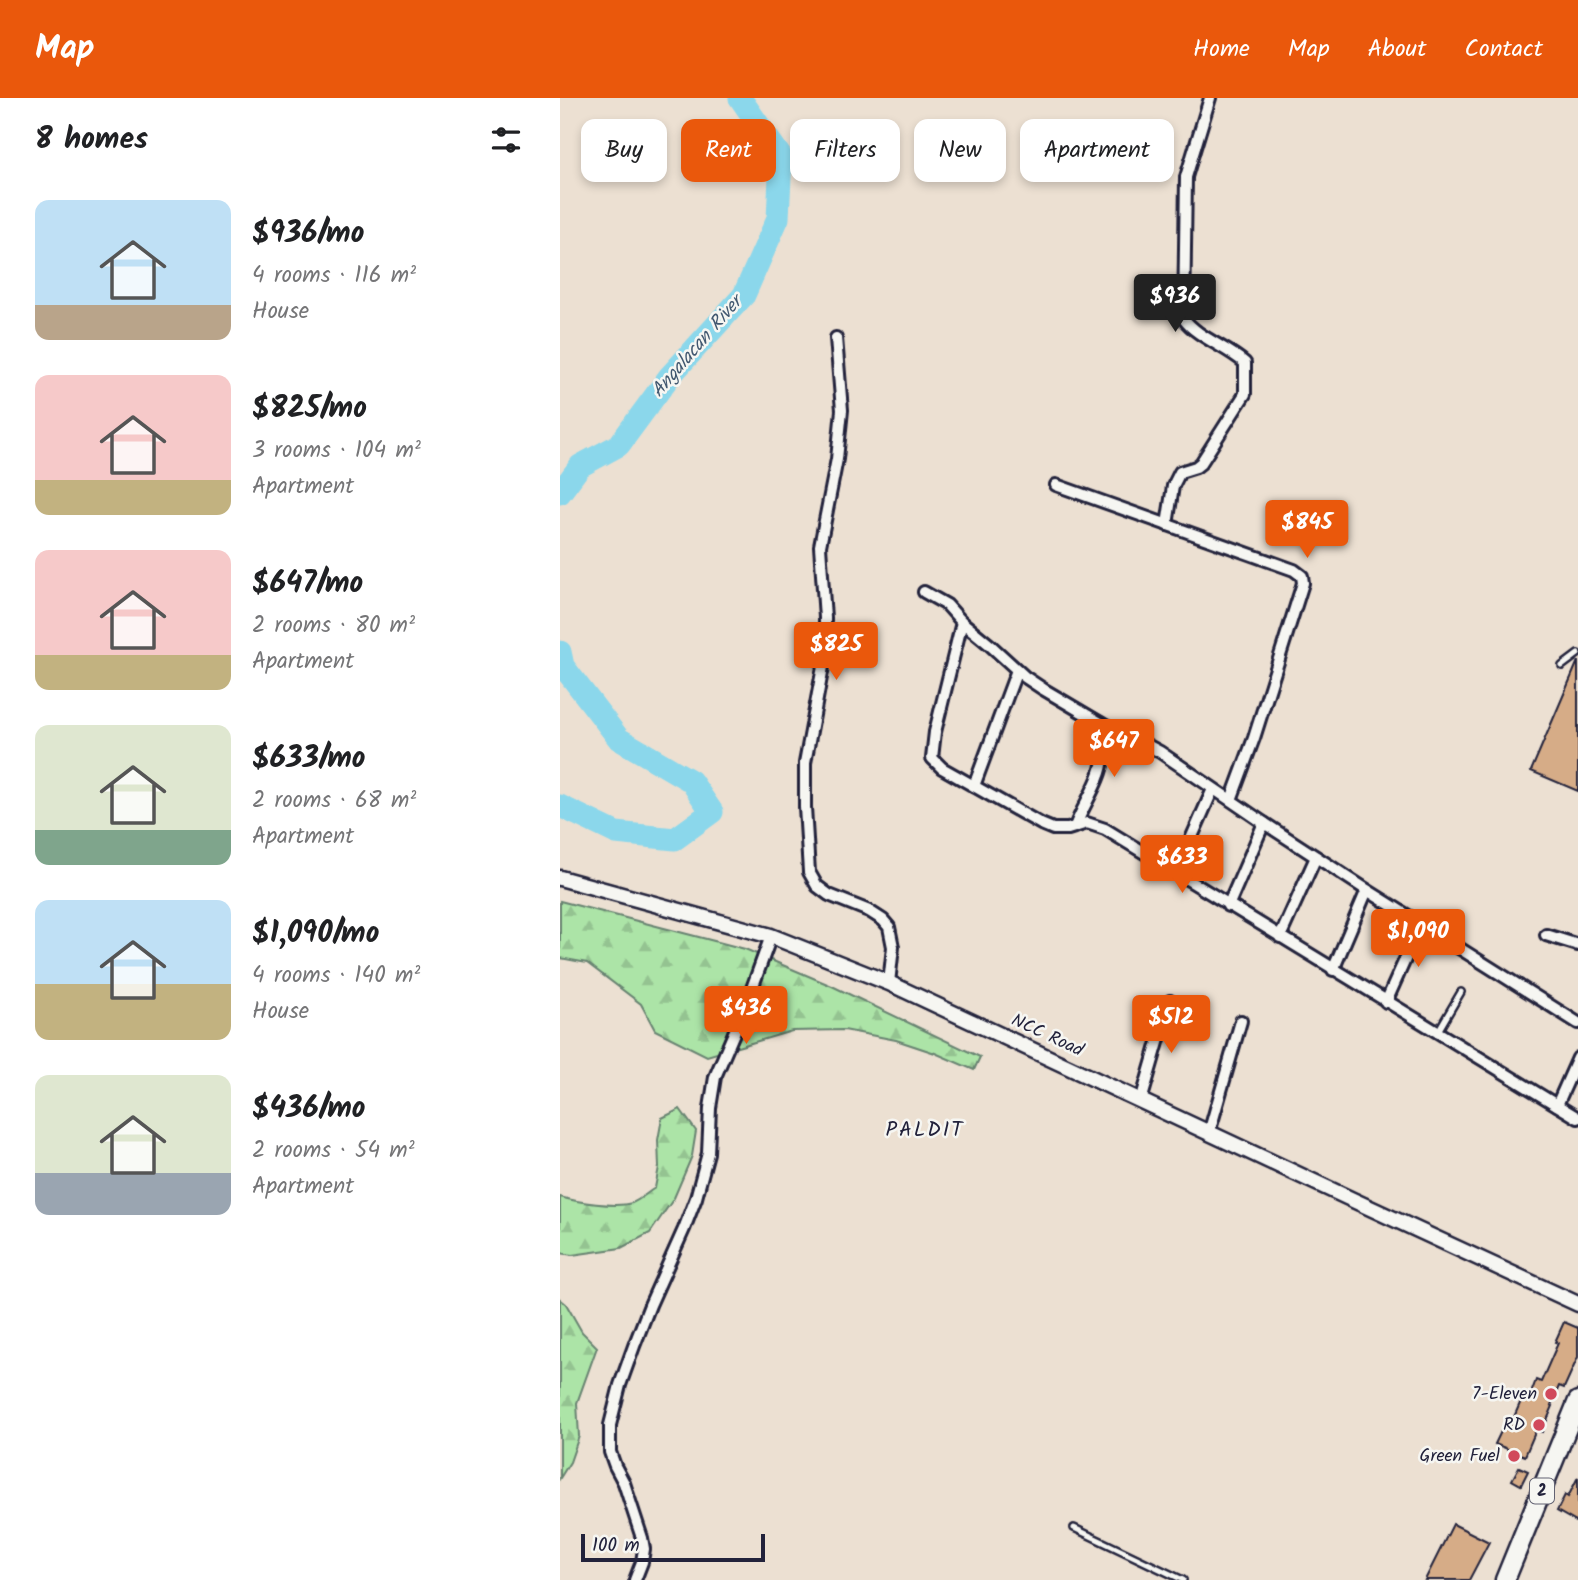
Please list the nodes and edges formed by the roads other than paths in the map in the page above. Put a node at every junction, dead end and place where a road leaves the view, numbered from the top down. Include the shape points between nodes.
1 (1210, 98) edge
2 (836, 338) dead end
3 (1056, 485) dead end
4 (1167, 525) junction
5 (924, 592) dead end
6 (962, 622) junction
7 (1578, 654) edge
8 (1562, 666) dead end
9 (1017, 670) junction
10 (1100, 723) junction
11 (974, 786) junction
12 (1213, 789) junction
13 (1231, 800) junction
14 (1264, 823) junction
15 (1075, 827) junction
16 (1316, 857) junction
17 (1176, 873) junction
18 (560, 878) edge
19 (1367, 890) junction
20 (1228, 906) junction
21 (1421, 923) junction
22 (1546, 935) dead end
23 (771, 936) junction
24 (1280, 937) junction
25 (1578, 945) edge
26 (1333, 970) junction
27 (889, 983) junction
28 (1461, 992) dead end
29 (1170, 1001) dead end
30 (1386, 1002) junction
31 (1241, 1021) dead end
32 (1578, 1023) edge
33 (1437, 1033) junction
34 (1578, 1058) edge
35 (1141, 1101) junction
36 (1557, 1105) junction
37 (1578, 1118) edge
38 (1209, 1133) junction
39 (1578, 1304) edge
40 (1578, 1401) edge
41 (1074, 1528) dead end
42 (635, 1580) edge
43 (1184, 1580) edge
44 (1505, 1580) edge

1 - 4 street via 1186,177 1184,318 1245,363 1245,394 1201,463 1180,472
2 - 27 street via 842,410 820,546 825,656 805,763 809,861 817,886 869,911 889,927 893,947
3 - 4 street
4 - 13 street via 1302,576
5 - 6 street via 947,605
6 - 9 street
6 - 11 street via 932,758
7 - 8 lane
9 - 10 street
9 - 11 street
10 - 12 street via 1160,752
10 - 15 street via 1103,760
11 - 15 street via 1041,824
12 - 13 street
12 - 17 street
13 - 14 street
14 - 16 street
14 - 20 street
15 - 17 street via 1095,824
16 - 19 street
16 - 24 street
17 - 20 street
18 - 23 street, NCC Road
19 - 21 street
19 - 26 street
20 - 24 street
21 - 30 street
21 - 32 street
22 - 25 street
23 - 27 street, NCC Road
23 - 42 street via 715,1077 708,1153 696,1198 634,1346 610,1425 614,1466 624,1483 644,1549
24 - 26 street
26 - 30 street
27 - 35 street, NCC Road
28 - 33 lane
29 - 35 street
30 - 33 street
31 - 38 street
33 - 36 street
34 - 36 street
35 - 38 street, NCC Road
36 - 37 street
38 - 39 street, NCC Road
40 - 44 highway, 2
41 - 43 lane

